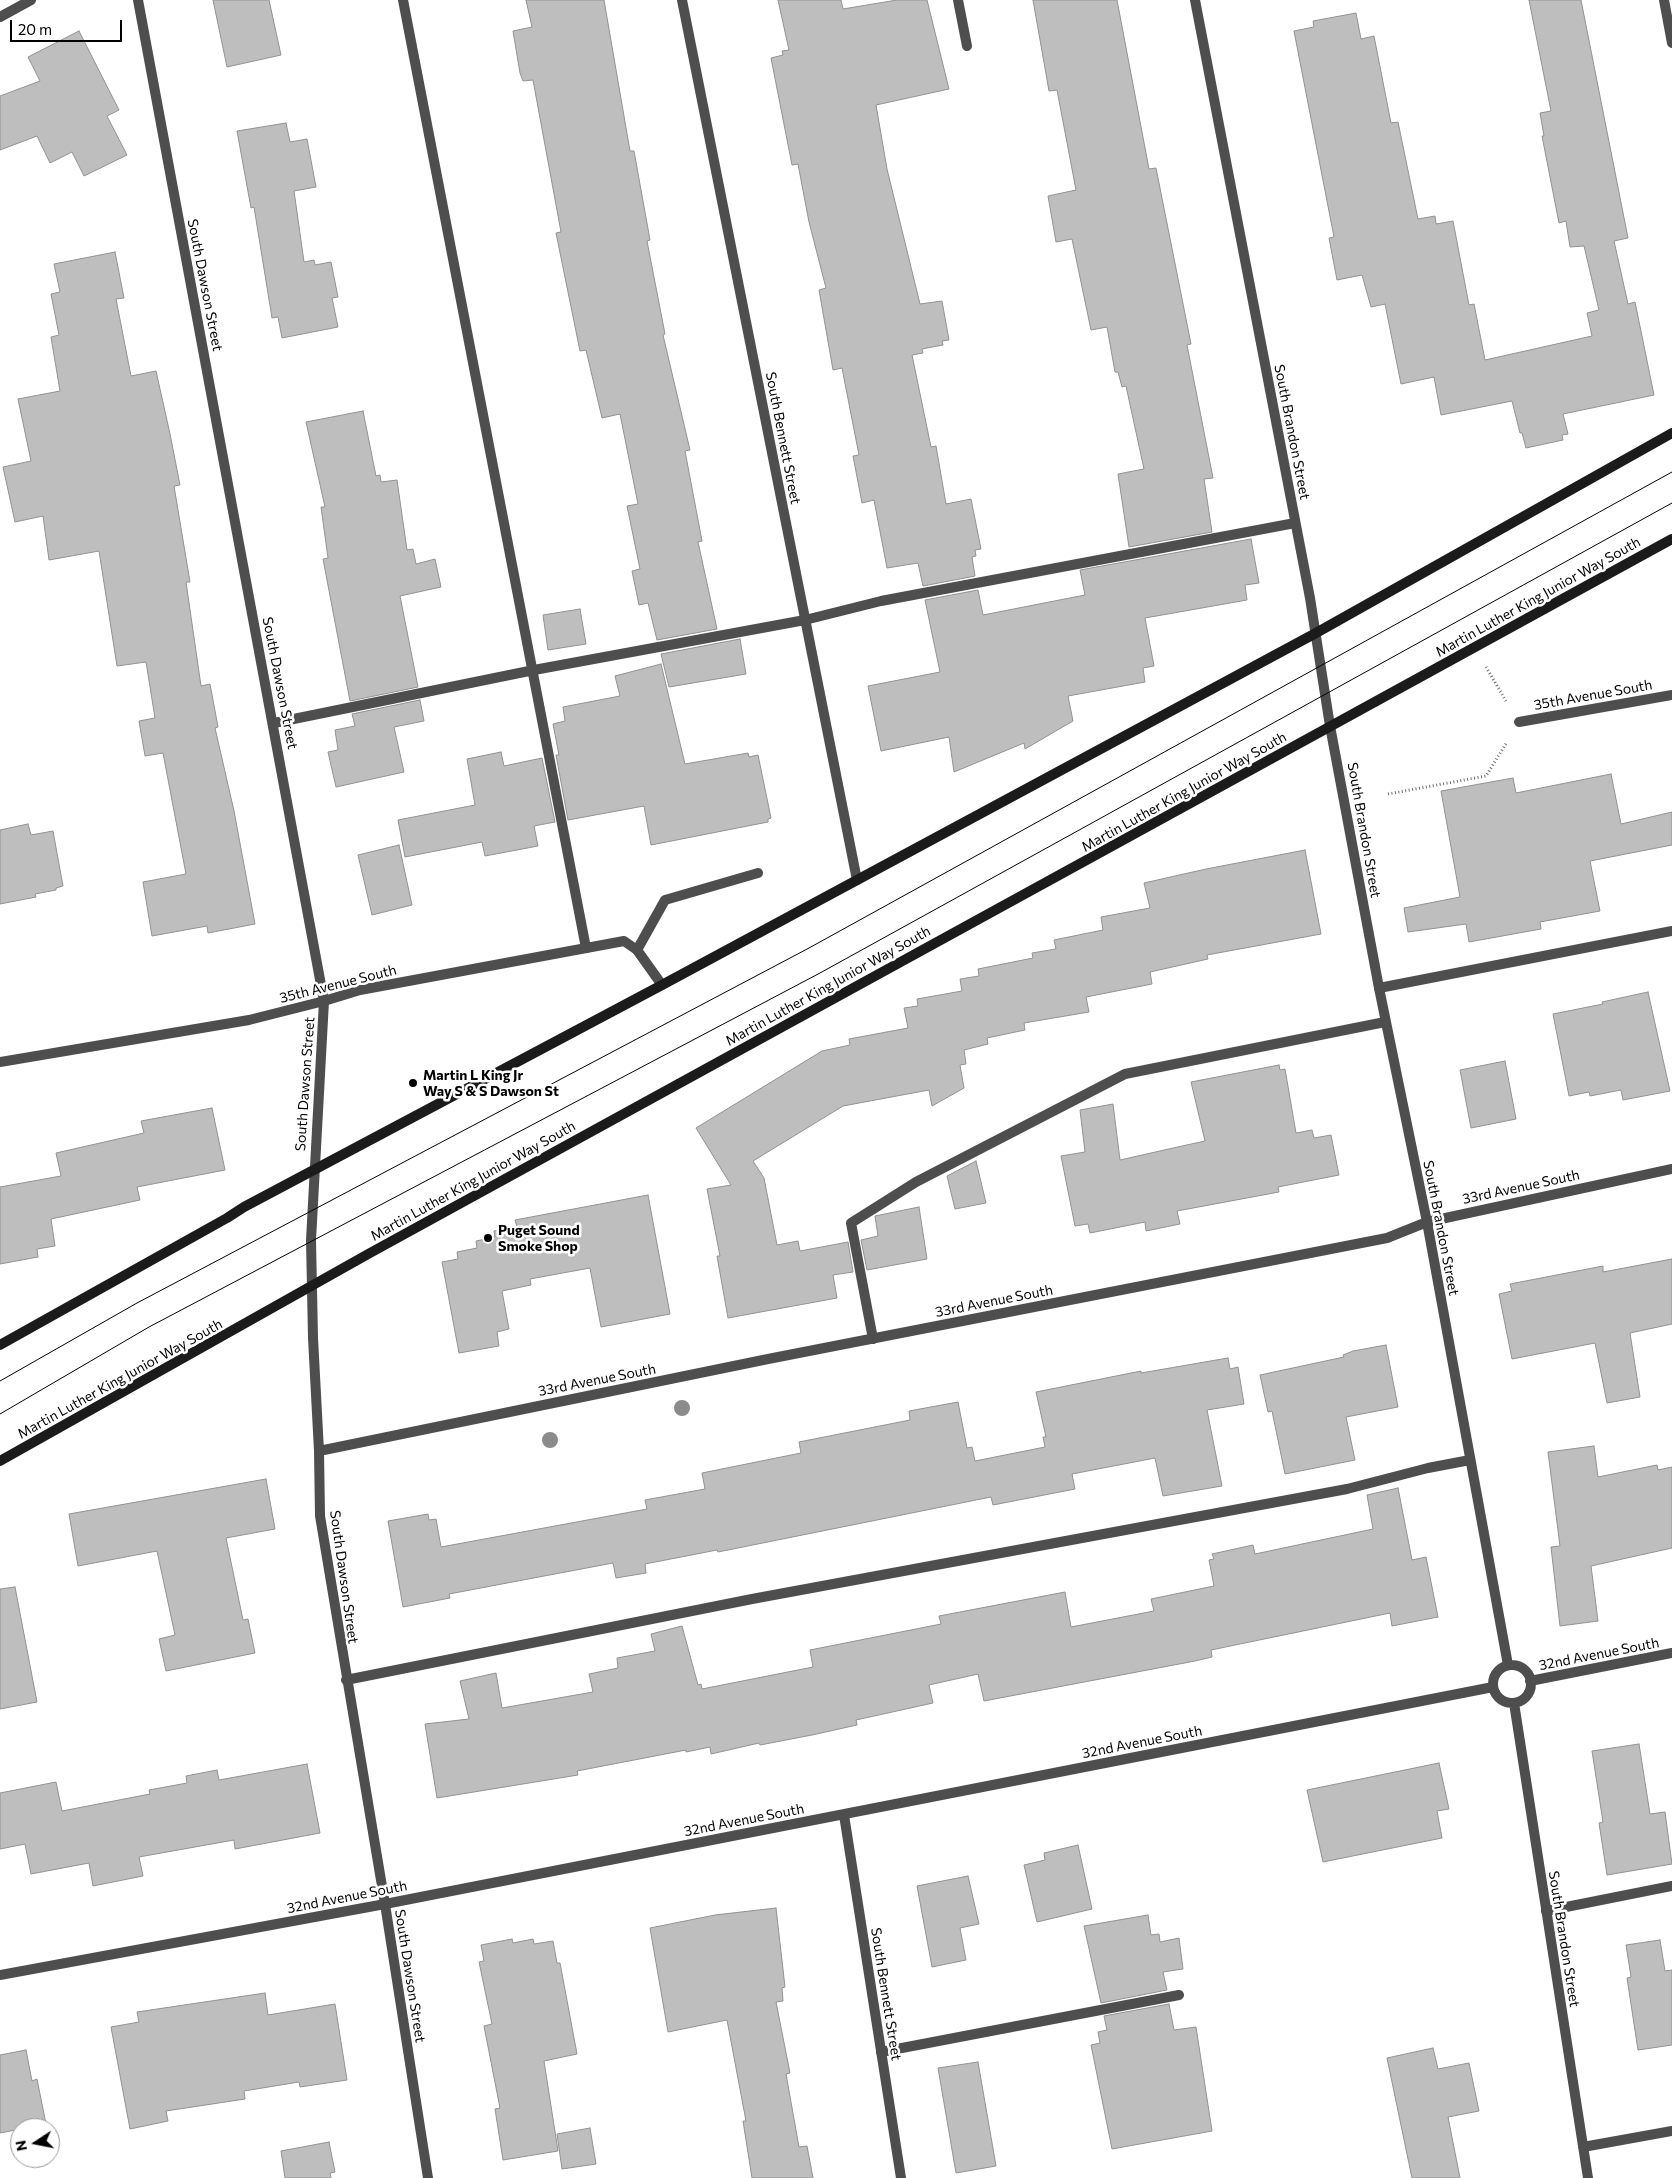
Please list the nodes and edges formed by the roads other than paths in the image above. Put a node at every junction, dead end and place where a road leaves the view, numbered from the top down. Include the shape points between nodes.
1 (31, 0) edge
2 (138, 0) edge
3 (403, 0) edge
4 (682, 0) edge
5 (958, 0) edge
6 (1195, 0) edge
7 (1664, 0) edge
8 (0, 17) edge
9 (1672, 43) edge
10 (967, 46) dead end
11 (1672, 433) edge
12 (1295, 523) junction
13 (1672, 539) edge
14 (805, 620) junction
15 (1316, 633) junction
16 (534, 670) junction
17 (1672, 695) edge
18 (1519, 722) road end
19 (274, 724) junction
20 (1330, 726) junction
21 (758, 873) dead end
22 (857, 880) junction
23 (1672, 931) edge
24 (586, 948) junction
25 (637, 950) junction
26 (662, 985) junction
27 (1378, 988) junction
28 (324, 1002) junction
29 (1385, 1022) junction
30 (0, 1062) edge
31 (1672, 1169) edge
32 (314, 1171) junction
33 (1426, 1222) junction
34 (312, 1287) junction
35 (873, 1339) junction
36 (0, 1345) edge
37 (319, 1451) junction
38 (1470, 1460) junction
39 (0, 1461) edge
40 (1672, 1653) edge
41 (1508, 1665) junction
42 (346, 1680) junction
43 (1530, 1681) junction
44 (1493, 1686) junction
45 (1514, 1704) junction
46 (844, 1815) junction
47 (1672, 1886) edge
48 (385, 1904) junction
49 (1546, 1911) junction
50 (0, 1975) edge
51 (1179, 1995) dead end
52 (881, 2052) junction
53 (1672, 2131) edge
54 (1584, 2147) junction
55 (428, 2178) edge
56 (901, 2178) edge
57 (1588, 2178) edge

1 - 8 street
2 - 19 street, South Dawson Street
3 - 16 street
4 - 14 street, South Bennett Street
5 - 10 street
6 - 12 street, South Brandon Street
7 - 9 street
11 - 15 main road
12 - 14 street via 881,601
12 - 15 street, South Brandon Street
13 - 20 main road, Martin Luther King Junior Way South
14 - 16 street
14 - 22 street, South Bennett Street
15 - 20 street, South Brandon Street
15 - 22 main road
16 - 19 street
16 - 24 street
17 - 18 street, 35th Avenue South
19 - 28 street, South Dawson Street
20 - 27 street, South Brandon Street
20 - 34 main road, Martin Luther King Junior Way South
21 - 25 street via 665,900
22 - 26 main road
23 - 27 street
24 - 25 street, 35th Avenue South via 624,942
24 - 28 street, 35th Avenue South via 360,990
25 - 26 street
26 - 32 main road
27 - 29 street, South Brandon Street
28 - 30 street, 35th Avenue South via 249,1020
28 - 32 street, South Dawson Street
29 - 33 street, South Brandon Street
29 - 35 street via 1125,1074 908,1188 850,1223
31 - 33 street, 33rd Avenue South
32 - 34 street, South Dawson Street
32 - 36 main road
33 - 35 street, 33rd Avenue South via 1387,1238
33 - 38 street, South Brandon Street
34 - 37 street, South Dawson Street
34 - 39 main road, Martin Luther King Junior Way South
35 - 37 street, 33rd Avenue South
37 - 42 street, South Dawson Street via 320,1516
38 - 41 street, South Brandon Street
38 - 42 street via 1347,1489 752,1599
40 - 43 street, 32nd Avenue South
41 - 43 street via 1522,1668
41 - 44 street via 1498,1670
42 - 48 street, South Dawson Street
43 - 45 street via 1528,1696
44 - 45 street via 1500,1700
44 - 46 street, 32nd Avenue South
45 - 49 street, South Brandon Street
46 - 48 street, 32nd Avenue South
46 - 52 street, South Bennett Street
47 - 49 street
48 - 50 street, 32nd Avenue South
48 - 55 street, South Dawson Street
49 - 54 street, South Brandon Street
51 - 52 street
52 - 56 street, South Bennett Street
53 - 54 street
54 - 57 street, South Brandon Street

